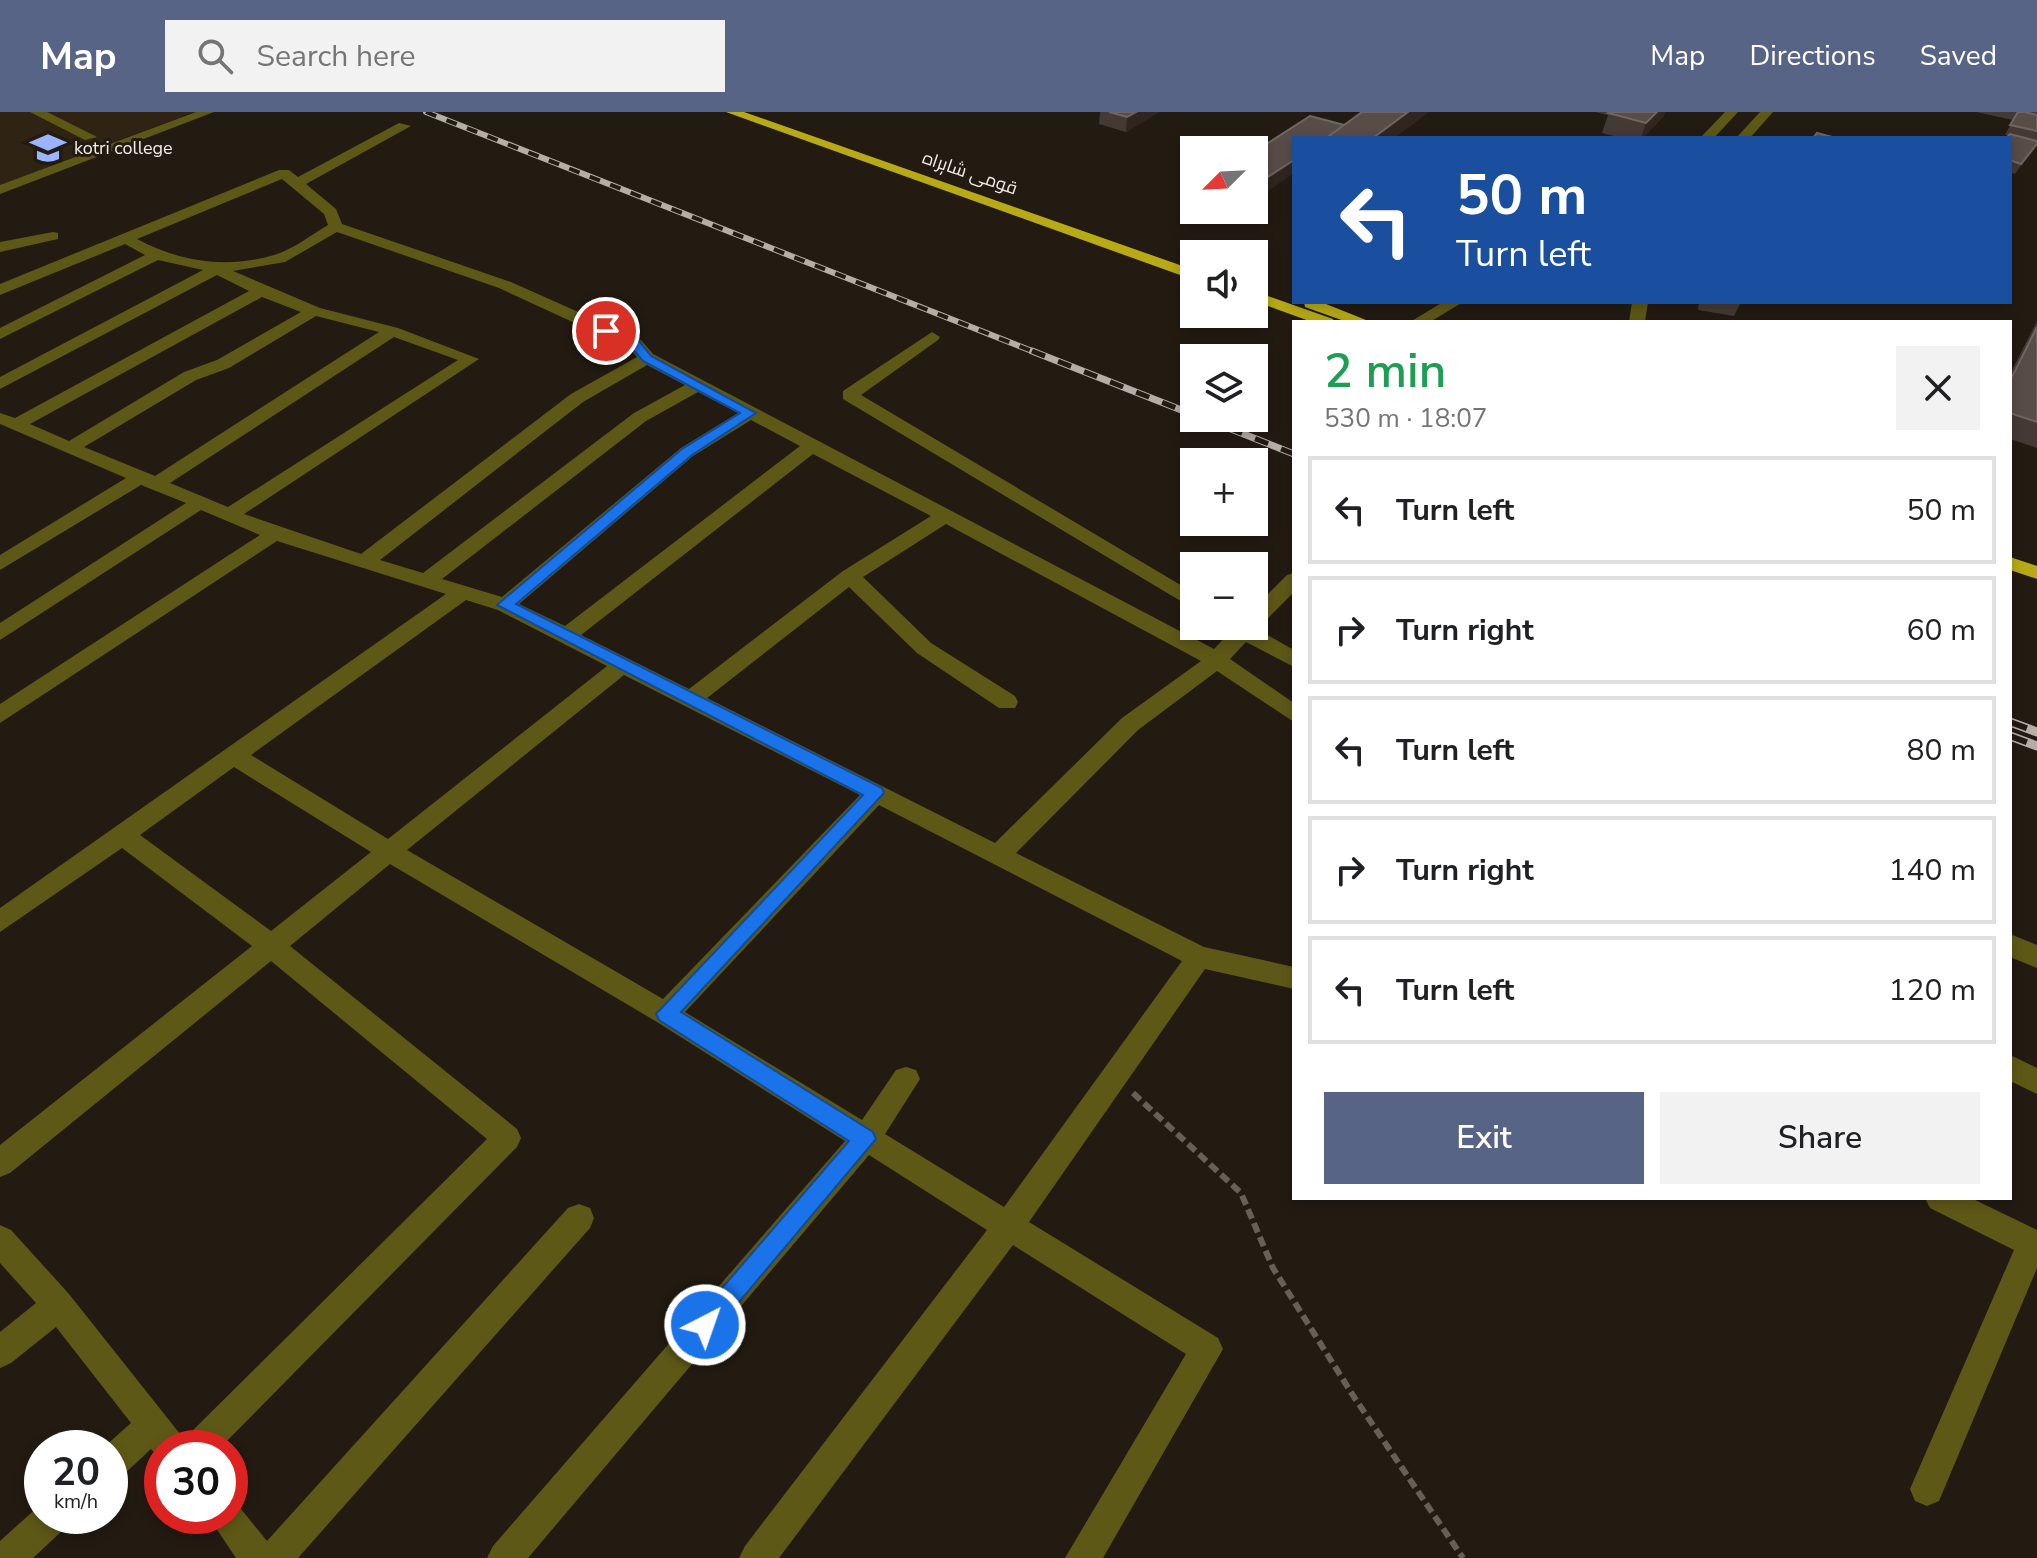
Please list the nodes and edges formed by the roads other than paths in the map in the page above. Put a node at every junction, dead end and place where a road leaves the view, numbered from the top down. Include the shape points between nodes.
1 (36, 112) edge
2 (208, 112) edge
3 (732, 112) edge
4 (760, 112) edge
5 (1732, 112) edge
6 (1767, 112) edge
7 (404, 126) dead end
8 (1709, 136) edge
9 (1745, 136) edge
10 (90, 137) dead end
11 (298, 183) junction
12 (0, 190) edge
13 (336, 227) junction
14 (53, 236) dead end
15 (123, 237) junction
16 (0, 247) edge
17 (156, 255) junction
18 (1180, 258) edge
19 (217, 269) junction
20 (1180, 270) edge
21 (1268, 289) edge
22 (0, 290) edge
23 (261, 291) junction
24 (1292, 297) edge
25 (1268, 301) edge
26 (1311, 304) edge
27 (1451, 304) edge
28 (314, 311) junction
29 (1321, 320) edge
30 (1357, 320) edge
31 (1422, 320) edge
32 (392, 331) junction
33 (0, 334) edge
34 (932, 337) dead end
35 (647, 358) junction
36 (0, 384) edge
37 (698, 385) junction
38 (750, 413) junction
39 (8, 421) edge
40 (812, 446) junction
41 (70, 448) junction
42 (147, 481) junction
43 (202, 501) junction
44 (229, 515) junction
45 (945, 516) junction
46 (275, 534) junction
47 (2012, 547) edge
48 (2037, 556) edge
49 (364, 562) junction
50 (0, 564) edge
51 (2012, 564) edge
52 (2037, 573) edge
53 (850, 576) junction
54 (426, 581) junction
55 (1292, 582) edge
56 (463, 592) junction
57 (1180, 594) edge
58 (1268, 604) edge
59 (505, 605) junction
60 (0, 633) edge
61 (566, 636) junction
62 (1233, 640) edge
63 (1265, 640) edge
64 (1292, 659) edge
65 (1217, 660) junction
66 (623, 664) junction
67 (691, 699) junction
68 (1007, 702) dead end
69 (1292, 713) edge
70 (0, 715) edge
71 (233, 755) junction
72 (876, 793) junction
73 (122, 835) junction
74 (388, 851) junction
75 (998, 855) junction
76 (0, 922) edge
77 (270, 945) junction
78 (2012, 946) edge
79 (1199, 957) junction
80 (2037, 957) edge
81 (1292, 978) edge
82 (666, 1014) junction
83 (2012, 1068) edge
84 (906, 1079) dead end
85 (2037, 1082) edge
86 (865, 1139) junction
87 (0, 1163) edge
88 (1944, 1200) edge
89 (579, 1218) dead end
90 (1008, 1227) junction
91 (0, 1240) edge
92 (2034, 1245) edge
93 (58, 1305) junction
94 (0, 1352) edge
95 (156, 1430) edge
96 (215, 1430) edge
97 (1927, 1489) dead end
98 (33, 1534) edge
99 (239, 1534) edge
100 (7, 1558) edge
101 (258, 1558) edge
102 (275, 1558) edge
103 (505, 1558) edge
104 (757, 1558) edge
105 (1083, 1558) edge

1 - 10 street
2 - 12 street
3 - 20 highway, قومی شاہراہ
4 - 18 highway, قومی شاہراہ
5 - 8 street
6 - 9 street
7 - 11 street
11 - 13 street via 331,212
11 - 15 street via 284,173
13 - 19 street via 280,259
13 - 35 street via 505,285 635,344
14 - 16 street
15 - 17 street
15 - 22 street
17 - 19 street
17 - 33 street
19 - 23 street
19 - 36 street
21 - 24 highway
23 - 28 street
23 - 39 street
25 - 29 highway
26 - 30 highway
27 - 31 street
28 - 32 street
28 - 41 street via 223,364 190,376
32 - 42 street
32 - 44 street via 471,359
34 - 57 street via 849,395
35 - 37 street
35 - 49 street via 577,398
37 - 38 street
37 - 54 street via 640,417
38 - 40 street
38 - 59 street via 687,452
39 - 41 street
40 - 45 street
40 - 61 street
41 - 42 street
42 - 43 street
42 - 50 street
43 - 44 street
43 - 60 street
44 - 46 street
45 - 53 street
45 - 65 street
46 - 49 street
46 - 70 street
47 - 48 highway
49 - 54 street
51 - 52 highway
53 - 67 street
53 - 68 street via 924,648
54 - 56 street
55 - 58 street
56 - 59 street
56 - 71 street
59 - 61 street
61 - 66 street
62 - 65 street
63 - 64 street
65 - 69 street
65 - 75 street via 1130,724
66 - 67 street
66 - 74 street
67 - 72 street
71 - 73 street
71 - 74 street
72 - 75 street
72 - 82 street
73 - 76 street
73 - 77 street
74 - 77 street
74 - 82 street
75 - 79 street
77 - 87 street
77 - 96 street via 507,1138
78 - 80 street
79 - 81 street
79 - 90 street
82 - 86 street
83 - 85 street
84 - 86 street
86 - 90 street
86 - 103 street
88 - 92 street
89 - 102 street
90 - 104 street
90 - 105 street via 1207,1349
91 - 93 street
92 - 97 street
93 - 94 street
93 - 95 street
98 - 100 street
99 - 101 street

